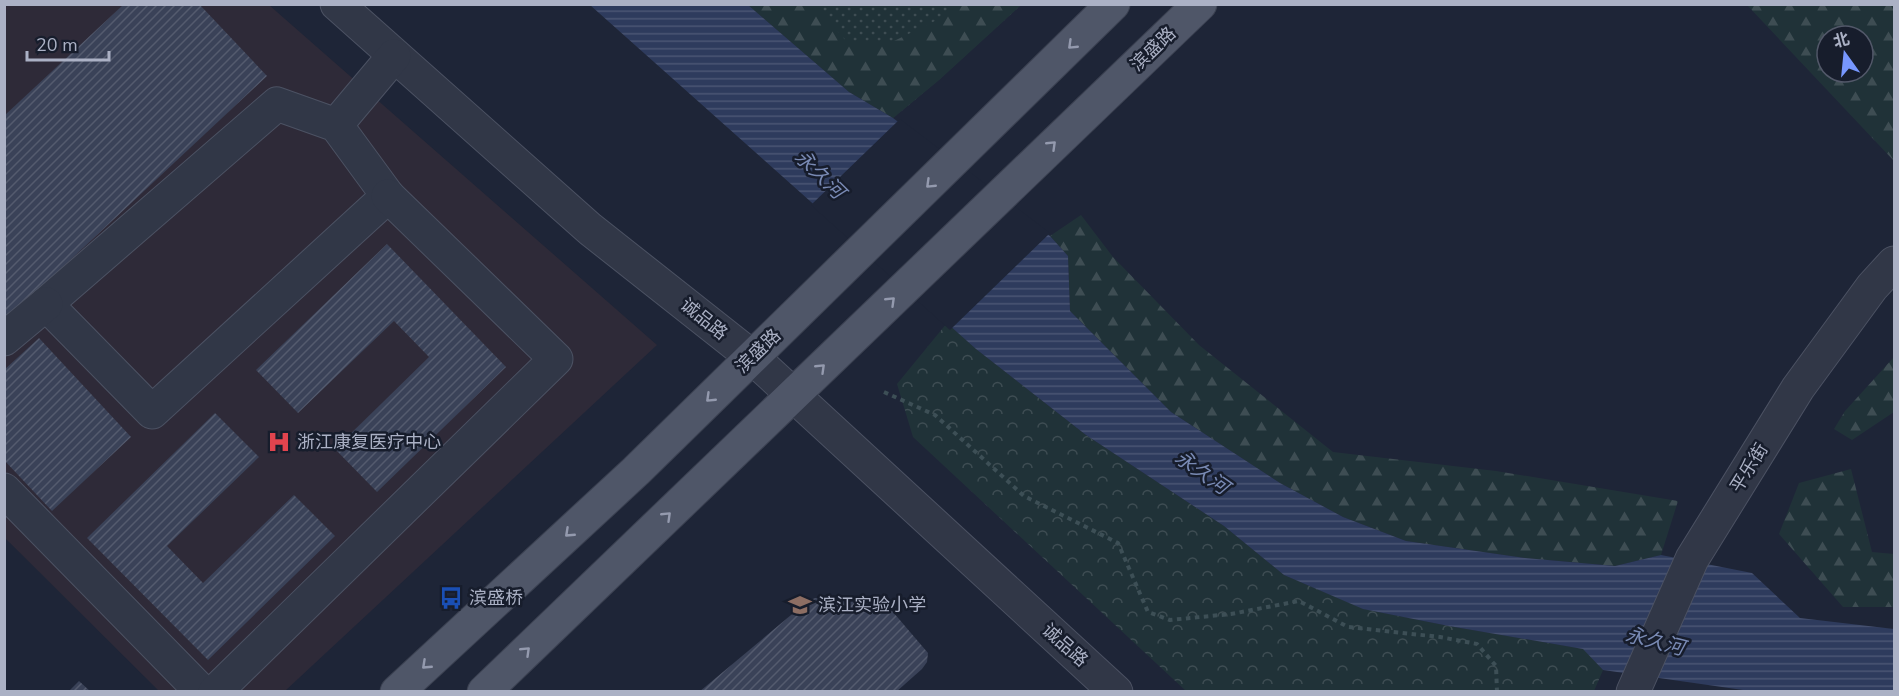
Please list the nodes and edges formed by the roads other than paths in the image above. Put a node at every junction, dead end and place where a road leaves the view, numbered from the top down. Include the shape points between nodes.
1 (337, 4) edge
2 (1113, 4) edge
3 (1200, 4) edge
4 (394, 56) junction
5 (336, 125) junction
6 (388, 196) junction
7 (1894, 263) edge
8 (46, 304) junction
9 (4, 339) edge
10 (752, 357) junction
11 (793, 396) junction
12 (4, 490) edge
13 (1635, 688) edge
14 (202, 692) edge
15 (215, 692) edge
16 (397, 692) edge
17 (484, 692) edge
18 (1116, 692) edge

1 - 4 street, 诚品路
2 -> 10 main road, 滨盛路
11 -> 3 main road, 滨盛路
4 - 5 street
4 - 10 street, 诚品路 via 590,229
5 - 6 street
5 - 8 street via 277,104
6 - 8 street via 152,412
6 - 15 street via 556,359
7 - 13 street, 平乐街 via 1798,388 1692,559
8 - 9 street
10 - 11 street, 诚品路
10 -> 16 main road, 滨盛路 via 636,471
17 -> 11 main road, 滨盛路
11 - 18 street, 诚品路
12 - 14 street

